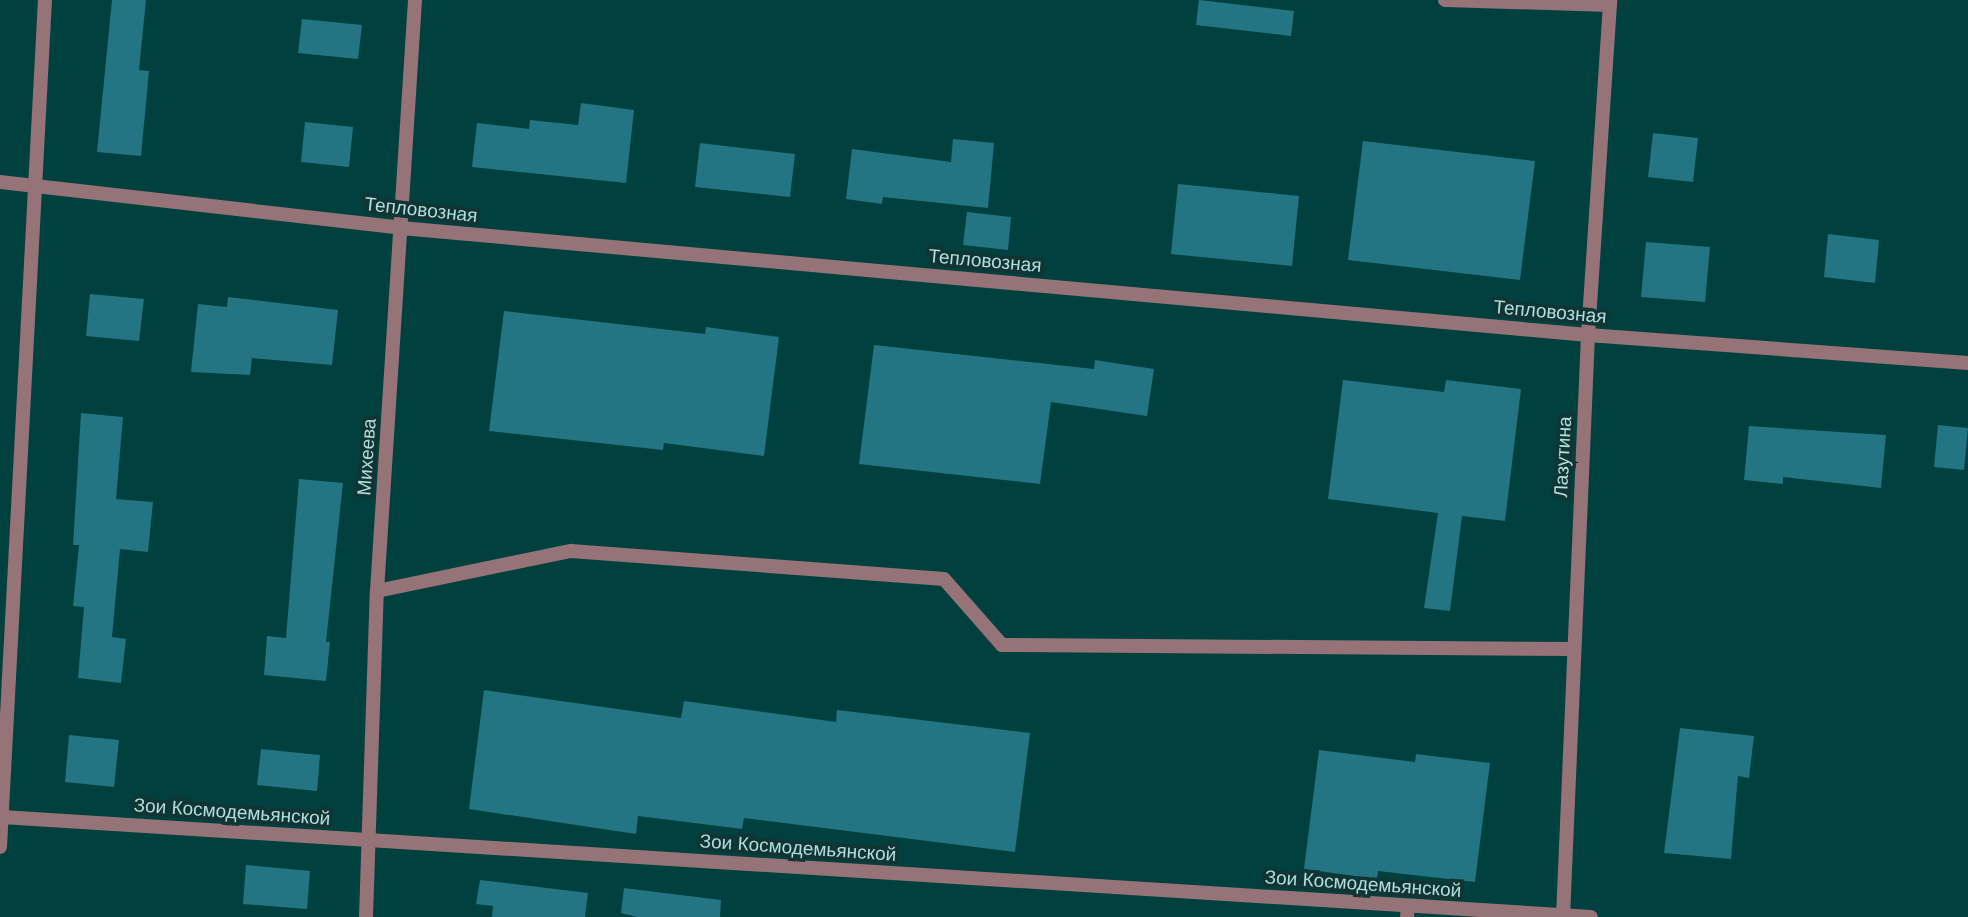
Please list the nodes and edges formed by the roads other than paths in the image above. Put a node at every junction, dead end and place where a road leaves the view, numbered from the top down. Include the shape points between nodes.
1 (45, 0) edge
2 (415, 0) edge
3 (1445, 0) edge
4 (1610, 3) edge
5 (0, 182) edge
6 (35, 186) junction
7 (401, 228) junction
8 (1588, 335) junction
9 (1968, 363) edge
10 (377, 591) junction
11 (1573, 649) junction
12 (2, 817) edge
13 (370, 840) junction
14 (0, 847) edge
15 (1408, 911) edge
16 (1564, 916) edge
17 (366, 917) edge
18 (1591, 917) edge

1 - 6 street
2 - 7 street, Михеева
3 - 4 street
4 - 8 street, Лазутина
5 - 6 street, Тепловозная
6 - 7 street, Тепловозная
6 - 12 street
7 - 8 street, Тепловозная
7 - 10 street, Михеева
8 - 9 street, Тепловозная
8 - 11 street, Лазутина
10 - 11 street via 571,551 944,579 1002,645
10 - 13 street, Михеева
11 - 16 street, Лазутина
12 - 13 street, Зои Космодемьянской
12 - 14 street
13 - 15 street, Зои Космодемьянской
13 - 17 street, Михеева
15 - 16 street, Зои Космодемьянской
16 - 18 street, Зои Космодемьянской

